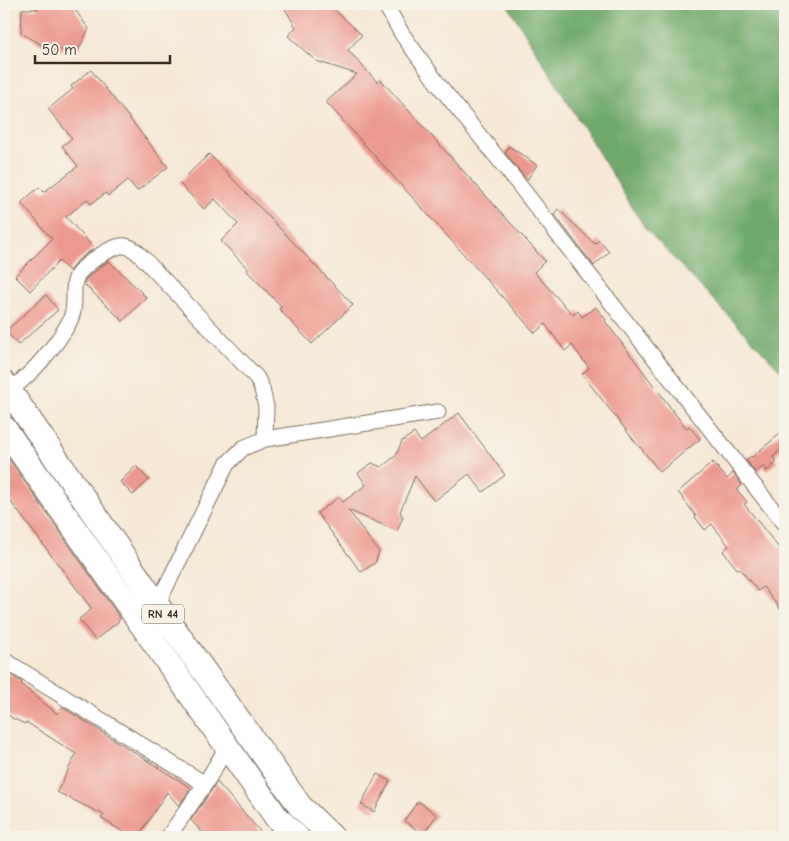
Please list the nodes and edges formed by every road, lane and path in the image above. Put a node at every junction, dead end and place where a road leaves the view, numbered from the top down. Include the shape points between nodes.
1 (385, 4) edge
2 (6, 387) edge
3 (438, 412) dead end
4 (4, 428) edge
5 (265, 439) junction
6 (785, 525) edge
7 (157, 605) junction
8 (4, 660) edge
9 (227, 747) junction
10 (205, 784) junction
11 (168, 837) edge
12 (297, 837) edge
13 (332, 837) edge

1 - 6 street via 438,84
2 - 5 street via 32,372 67,327 73,316 74,285 78,274 110,248 128,246 144,258 256,378 266,407
2 - 7 main road, RN 44
3 - 5 street
4 - 9 main road, RN 44
5 - 7 street via 243,448 227,464
7 - 13 main road, RN 44 via 300,806
8 - 10 street
9 - 10 street
9 - 12 main road, RN 44 via 277,818
10 - 11 street

